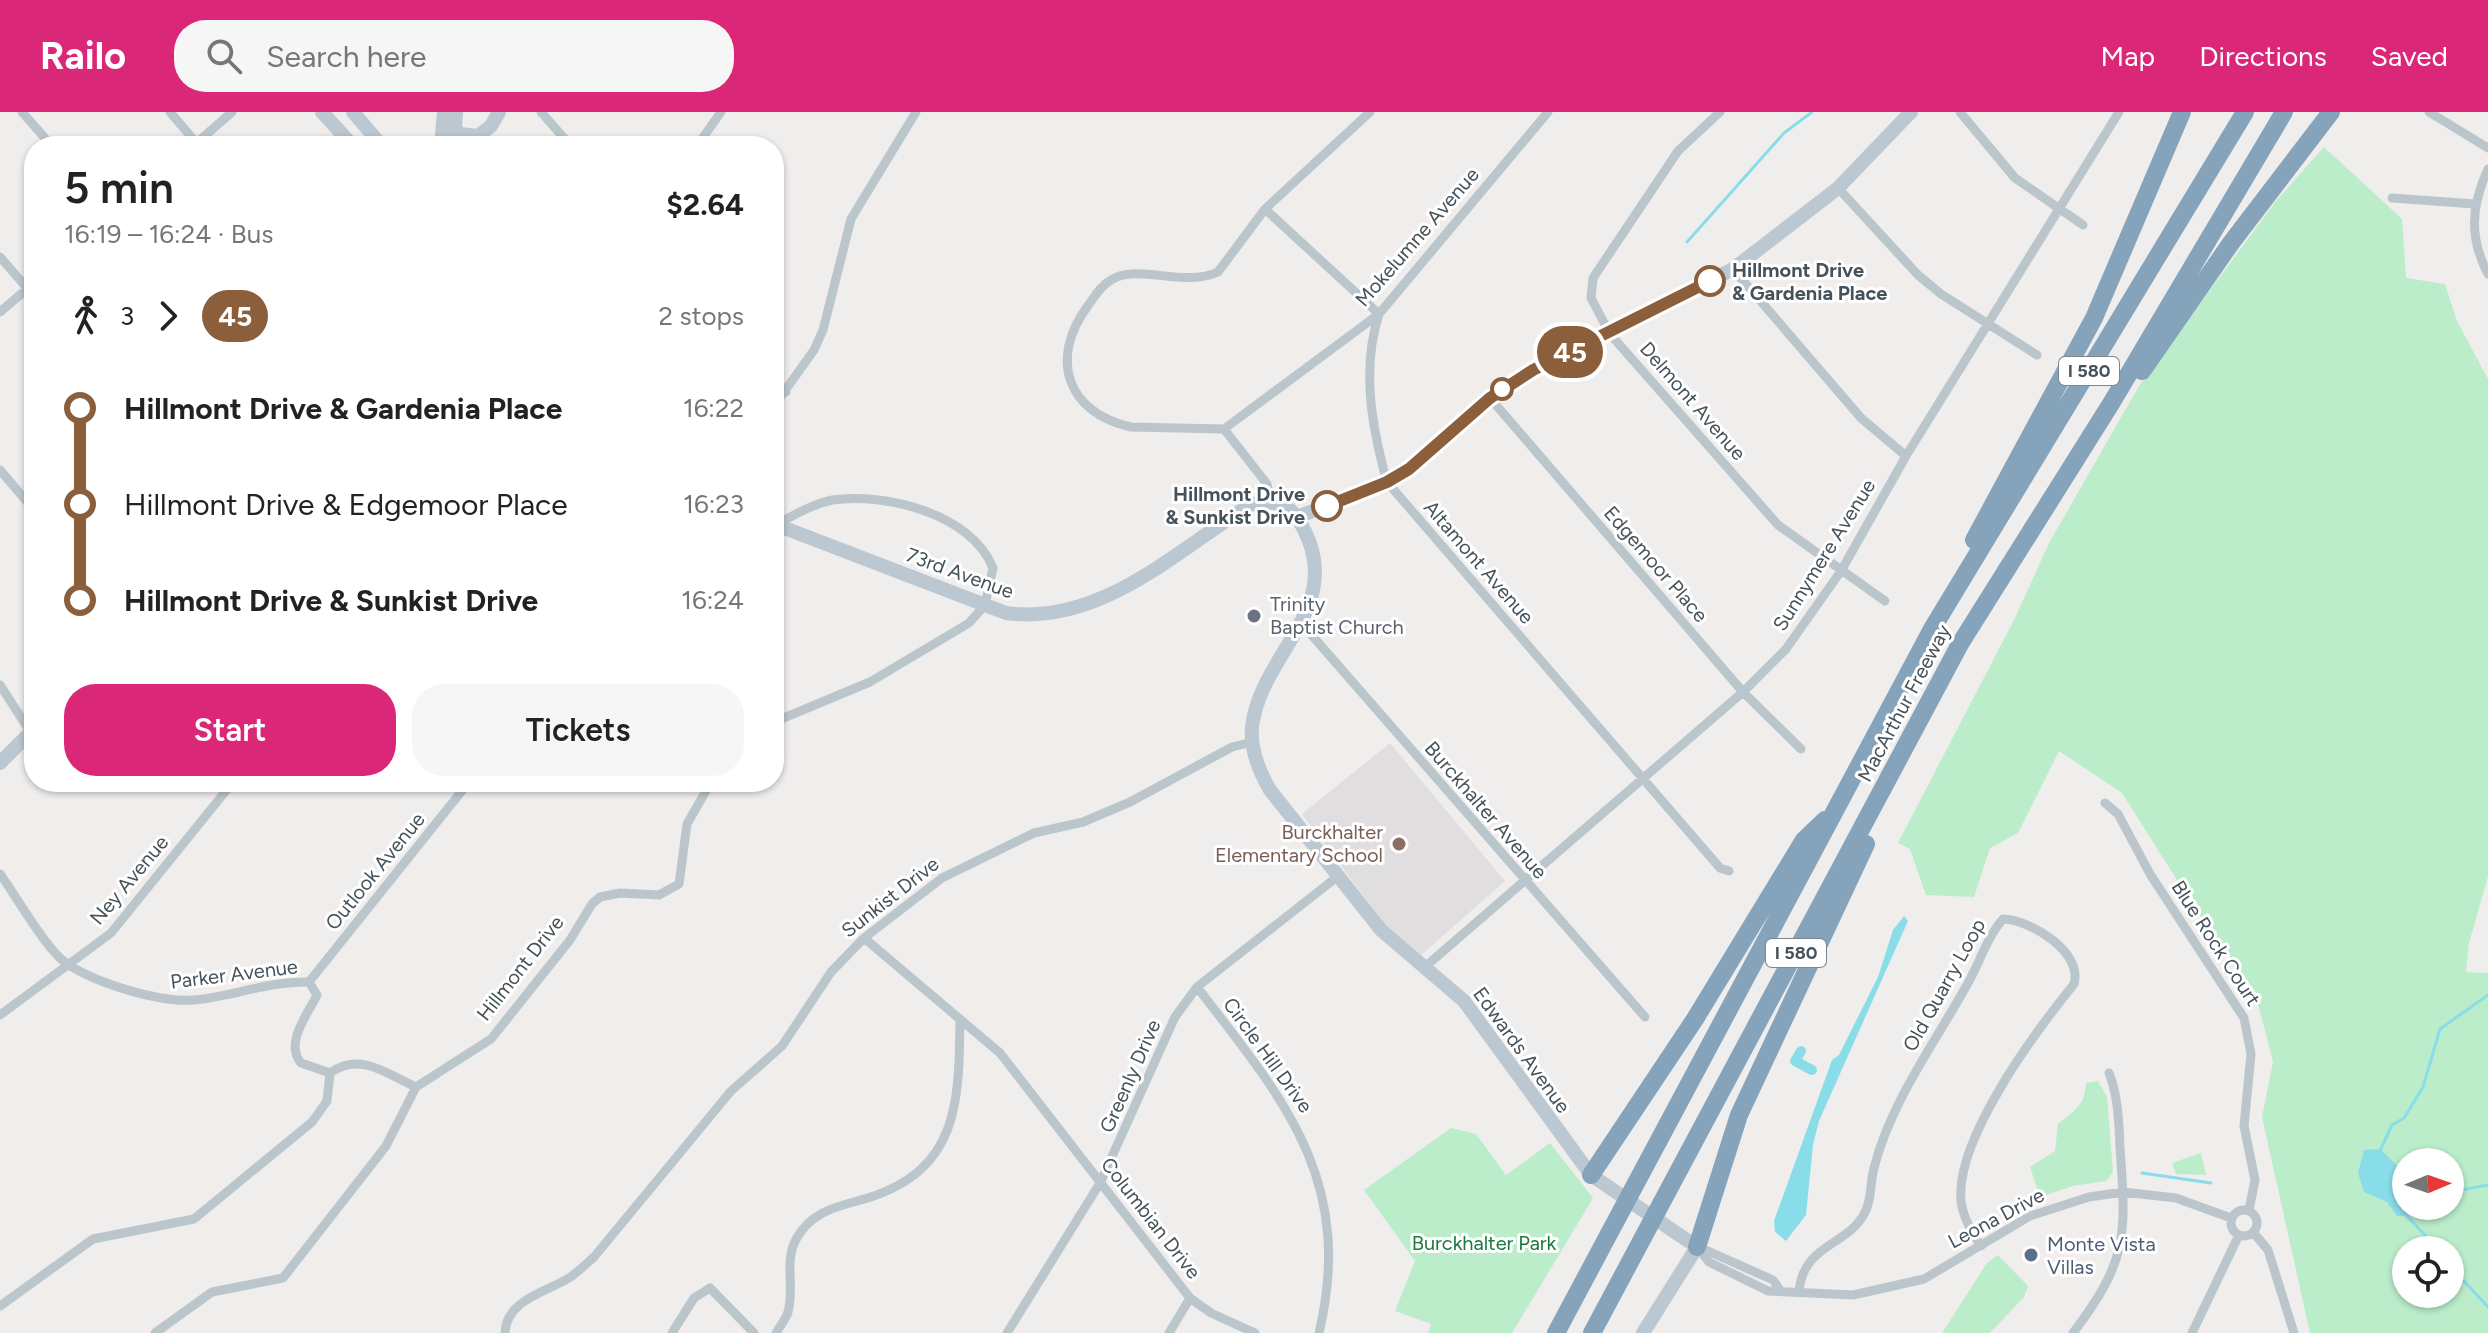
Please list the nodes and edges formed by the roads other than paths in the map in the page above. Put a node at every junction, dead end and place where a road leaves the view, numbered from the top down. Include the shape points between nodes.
1 (22, 112) edge
2 (170, 112) edge
3 (232, 112) edge
4 (322, 112) edge
5 (353, 112) edge
6 (444, 112) edge
7 (456, 112) edge
8 (499, 112) edge
9 (541, 112) edge
10 (721, 112) edge
11 (916, 112) edge
12 (1370, 112) edge
13 (1548, 112) edge
14 (1720, 112) edge
15 (1911, 112) edge
16 (1960, 112) edge
17 (2119, 112) edge
18 (2182, 112) edge
19 (2232, 112) edge
20 (2245, 112) edge
21 (2284, 112) edge
22 (2331, 112) edge
23 (2429, 112) edge
24 (491, 126) junction
25 (454, 128) junction
26 (43, 136) edge
27 (189, 136) edge
28 (206, 136) edge
29 (344, 136) edge
30 (373, 136) edge
31 (442, 136) edge
32 (454, 136) edge
33 (490, 136) edge
34 (562, 136) edge
35 (704, 136) edge
36 (2226, 145) junction
37 (2488, 148) edge
38 (2488, 169) edge
39 (1838, 188) junction
40 (2392, 198) dead end
41 (2475, 204) junction
42 (1265, 209) junction
43 (2060, 211) junction
44 (2083, 225) dead end
45 (0, 257) edge
46 (1733, 269) junction
47 (2488, 274) edge
48 (24, 281) edge
49 (24, 295) edge
50 (0, 312) edge
51 (1379, 314) junction
52 (1990, 324) junction
53 (1610, 334) junction
54 (2037, 355) dead end
55 (786, 392) joint
56 (784, 394) edge
57 (1490, 398) junction
58 (2112, 402) junction
59 (1224, 429) junction
60 (1906, 456) junction
61 (0, 470) edge
62 (1387, 482) junction
63 (24, 498) edge
64 (1270, 502) junction
65 (1297, 517) junction
66 (784, 520) edge
67 (784, 527) edge
68 (1841, 571) junction
69 (1885, 601) dead end
70 (985, 605) junction
71 (1302, 624) junction
72 (1932, 629) junction
73 (0, 685) edge
74 (1743, 692) junction
75 (1925, 707) junction
76 (784, 718) edge
77 (24, 720) edge
78 (24, 739) edge
79 (1252, 742) junction
80 (1801, 749) dead end
81 (0, 763) edge
82 (1642, 778) junction
83 (225, 792) edge
84 (461, 792) edge
85 (705, 792) edge
86 (2105, 803) dead end
87 (1838, 807) junction
88 (1729, 871) dead end
89 (0, 874) edge
90 (1337, 877) junction
91 (1524, 881) junction
92 (864, 938) junction
93 (68, 964) junction
94 (1426, 966) junction
95 (309, 982) junction
96 (1197, 987) junction
97 (0, 1015) edge
98 (1645, 1017) dead end
99 (960, 1019) junction
100 (330, 1073) junction
101 (2109, 1073) dead end
102 (416, 1087) junction
103 (1591, 1175) junction
104 (1100, 1183) junction
105 (2123, 1192) junction
106 (2249, 1210) junction
107 (2231, 1218) junction
108 (2253, 1232) junction
109 (2239, 1235) junction
110 (1981, 1246) junction
111 (1697, 1247) junction
112 (1799, 1292) junction
113 (1190, 1298) junction
114 (0, 1306) edge
115 (505, 1329) edge
116 (155, 1333) edge
117 (497, 1333) edge
118 (672, 1333) edge
119 (754, 1333) edge
120 (776, 1333) edge
121 (1007, 1333) edge
122 (1169, 1333) edge
123 (1255, 1333) edge
124 (1319, 1333) edge
125 (1556, 1333) edge
126 (1592, 1333) edge
127 (1643, 1333) edge
128 (2073, 1333) edge
129 (2192, 1333) edge
130 (2294, 1333) edge

1 - 26 street
2 - 27 street
3 - 28 street
4 - 29 main road
5 - 30 main road
6 - 31 main road
7 - 25 main road
8 - 24 main road
9 - 34 street
10 - 35 street
11 - 55 street via 851,219 823,330
12 - 42 street
13 - 51 street, Mokelumne Avenue
14 - 53 street, Delmont Avenue via 1678,151 1593,278 1591,298
15 - 39 main road
16 - 43 street via 2015,178
17 - 43 street, Sunnymere Avenue
18 - 72 highway via 2094,318 1993,500
19 - 36 highway
20 - 36 highway, MacArthur Freeway / I 580
21 - 58 highway, MacArthur Freeway / I 580
22 - 58 highway via 2144,369
23 - 37 street
24 - 25 main road via 478,136 464,136
24 - 33 main road
25 - 32 main road
36 - 72 highway, MacArthur Freeway / I 580
38 - 41 street
39 - 46 main road
39 - 52 street via 1918,275
40 - 41 street
41 - 47 street via 2474,234
42 - 51 street
42 - 59 street via 1218,272 1183,280 1120,275 1098,291 1069,339 1068,376 1080,398 1102,416 1131,427
43 - 44 street
43 - 52 street, Sunnymere Avenue
45 - 48 street
46 - 53 main road
46 - 60 street via 1861,418
49 - 50 street
51 - 59 street, Mokelumne Avenue
51 - 62 street, Altamont Avenue via 1371,347 1371,408
52 - 54 street
52 - 60 street, Sunnymere Avenue
53 - 57 main road via 1533,370
53 - 68 street, Delmont Avenue via 1778,525
55 - 56 street
57 - 62 main road via 1429,454
57 - 74 street, Edgemoor Place
58 - 75 highway, MacArthur Freeway / I 580 via 1993,588
59 - 64 street via 1267,484
60 - 68 street, Sunnymere Avenue
61 - 63 street
62 - 65 main road
62 - 82 street, Altamont Avenue
64 - 65 main road
64 - 70 main road, 73rd Avenue via 1250,505 1136,581 1073,609 1026,616
65 - 71 main road via 1314,562 1310,605
66 - 70 street via 841,499 895,504 944,519 988,557 993,581
67 - 70 main road, 73rd Avenue
68 - 69 street, Delmont Avenue
68 - 74 street, Sunnymere Avenue via 1786,649
70 - 76 street via 969,623 909,661
71 - 79 main road via 1263,688
71 - 91 street, Burckhalter Avenue
72 - 87 highway, MacArthur Freeway / I 580
73 - 77 street
74 - 80 street, Edgemoor Place
74 - 82 street, Sunnymere Avenue
75 - 111 highway via 1739,1115
75 - 126 highway, MacArthur Freeway / I 580
78 - 81 main road
79 - 90 main road, Edwards Avenue via 1270,790
79 - 92 street, Sunkist Drive via 1232,747 1130,802 1083,822 1034,833 942,878
82 - 88 street, Altamont Avenue via 1720,868
82 - 91 street, Sunnymere Avenue
83 - 93 street, Ney Avenue via 111,933
84 - 95 street, Outlook Avenue
85 - 102 street, Hillmont Drive via 687,824 679,884 659,895 600,897 491,1039
86 - 106 street, Blue Rock Court via 2118,814 2150,874 2244,1018 2251,1054 2244,1126 2255,1180
87 - 103 highway via 1804,840 1695,1019
87 - 125 highway, MacArthur Freeway / I 580
89 - 93 street, Parker Avenue
90 - 94 main road, Edwards Avenue via 1390,940
90 - 96 street, Greenly Drive
91 - 94 street, Sunnymere Avenue
91 - 98 street, Burckhalter Avenue
92 - 99 street, Columbian Drive
92 - 115 street, Sunkist Drive via 831,972 782,1046 731,1091 594,1257 570,1277 528,1298
93 - 95 street, Parker Avenue via 166,1001
93 - 97 street, Ney Avenue
94 - 103 main road, Edwards Avenue via 1464,1001
95 - 100 street, Parker Avenue via 317,995 295,1040 295,1051 301,1063
96 - 104 street, Greenly Drive via 1158,1050
96 - 124 street, Circle Hill Drive via 1285,1105 1316,1173 1330,1262
99 - 104 street, Columbian Drive via 1000,1053
99 - 120 street via 957,1092 942,1146 904,1184 821,1213 804,1228 788,1260 788,1314
100 - 102 street via 353,1063 372,1065
100 - 114 street via 327,1101 312,1122 194,1219 93,1239
101 - 105 street
102 - 116 street via 386,1146 283,1278 212,1292
103 - 111 main road, Edwards Avenue
104 - 113 street, Columbian Drive
104 - 121 street, Greenly Drive
105 - 107 street, Leona Drive via 2176,1198
105 - 110 street, Leona Drive via 2058,1205
105 - 128 street via 2124,1236 2118,1257
106 - 107 street
106 - 108 street via 2256,1218
107 - 109 street via 2232,1230
108 - 109 street
108 - 130 street via 2268,1250
109 - 129 street
110 - 112 street, Leona Drive via 1902,1286 1853,1295
110 - 112 street, Old Quarry Loop via 1961,1201 1973,1146 2022,1055 2076,975 2048,935 2017,919 2003,919 1996,927 1900,1101 1873,1169 1865,1214 1808,1263
111 - 112 street, Leona Drive via 1773,1280 1780,1290
111 - 127 main road
113 - 122 street
113 - 123 street, Columbian Drive
115 - 117 street, Sunkist Drive
118 - 119 street via 694,1298 710,1288

